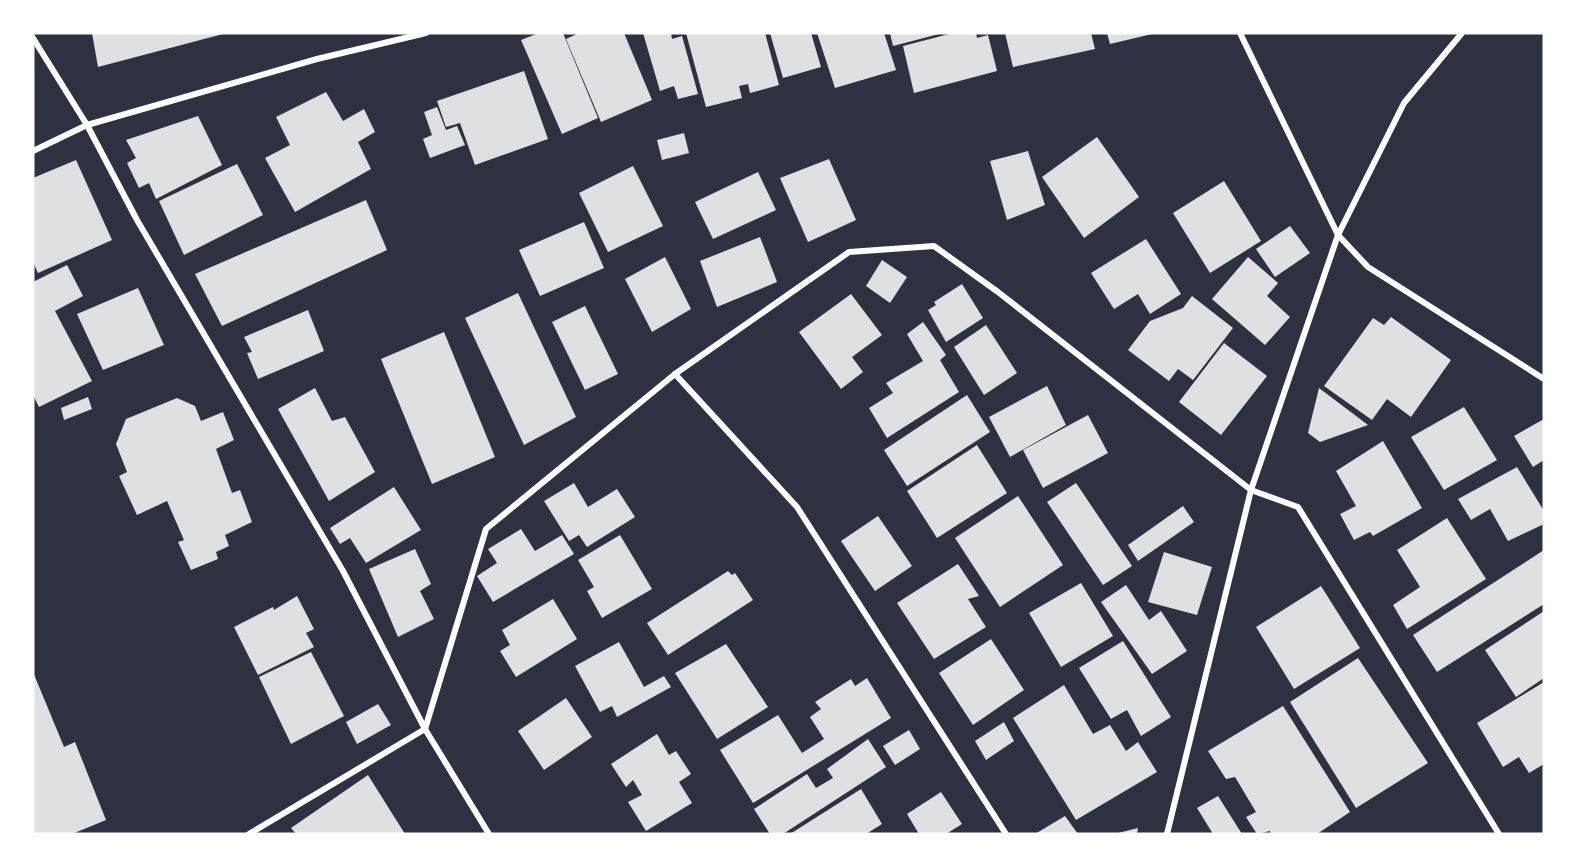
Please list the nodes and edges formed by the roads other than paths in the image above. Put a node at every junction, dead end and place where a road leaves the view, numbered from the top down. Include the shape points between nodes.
1 (426, 33) edge
2 (1240, 33) edge
3 (1462, 33) edge
4 (33, 38) edge
5 (87, 125) junction
6 (33, 151) edge
7 (1338, 235) junction
8 (675, 374) junction
9 (1544, 380) edge
10 (1251, 490) junction
11 (425, 729) junction
12 (249, 834) edge
13 (489, 834) edge
14 (1006, 834) edge
15 (1167, 834) edge
16 (1499, 834) edge

1 - 5 street via 317,59
2 - 7 street
3 - 7 street via 1404,103
4 - 5 street
5 - 6 street
5 - 11 street via 137,220 343,571
7 - 9 street via 1368,267
7 - 10 street
8 - 10 street via 849,252 934,246
8 - 11 street via 486,529
8 - 14 street via 797,507
10 - 15 street
10 - 16 street via 1298,507
11 - 12 street
11 - 13 street

